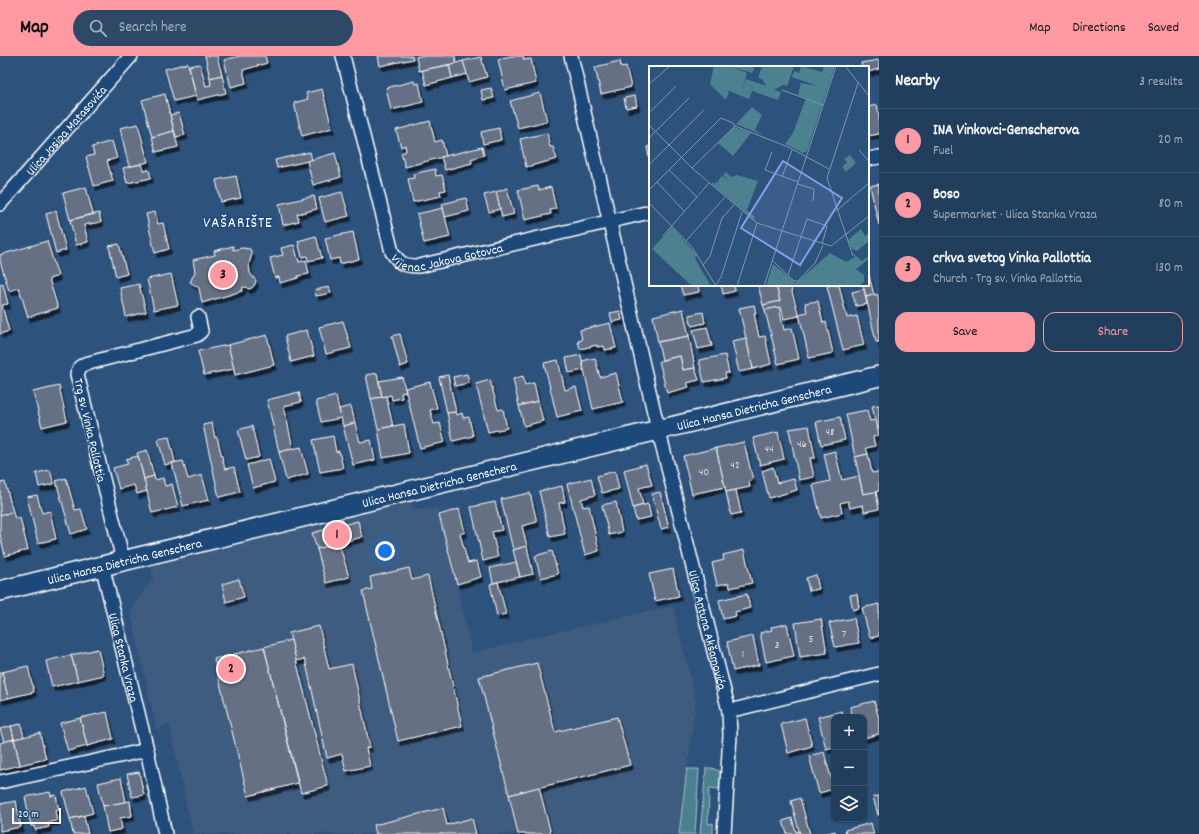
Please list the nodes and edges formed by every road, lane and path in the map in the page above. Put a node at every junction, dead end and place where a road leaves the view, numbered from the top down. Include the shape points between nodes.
1 (131, 56) edge
2 (343, 56) edge
3 (571, 56) edge
4 (879, 157) edge
5 (869, 159) edge
6 (0, 204) edge
7 (649, 212) edge
8 (609, 222) junction
9 (198, 317) dead end
10 (879, 376) edge
11 (658, 430) junction
12 (123, 560) junction
13 (102, 565) junction
14 (0, 591) edge
15 (879, 674) edge
16 (729, 711) junction
17 (147, 750) junction
18 (0, 782) edge
19 (165, 834) edge
20 (724, 834) edge

1 - 6 street, Ulica Josipa Matasovića
2 - 8 street, Vijenac Jakova Gotovca via 392,252 399,262 407,266 419,266
3 - 8 street
4 - 5 street
7 - 8 street, Vijenac Jakova Gotovca
8 - 11 street
9 - 12 street, Trg sv. Vinka Pallottia via 201,331 197,335 85,364 80,367 77,374
10 - 11 main road, Ulica Hansa Dietricha Genschera
11 - 12 main road, Ulica Hansa Dietricha Genschera
11 - 16 street, Ulica Antuna Akšamovića
12 - 13 main road, Ulica Hansa Dietricha Genschera
13 - 14 main road, Ulica Hansa Dietricha Genschera
13 - 17 street, Ulica Stanka Vraza
15 - 16 street
16 - 20 street, Ulica Antuna Akšamovića via 730,736
17 - 18 street
17 - 19 street, Ulica Stanka Vraza

